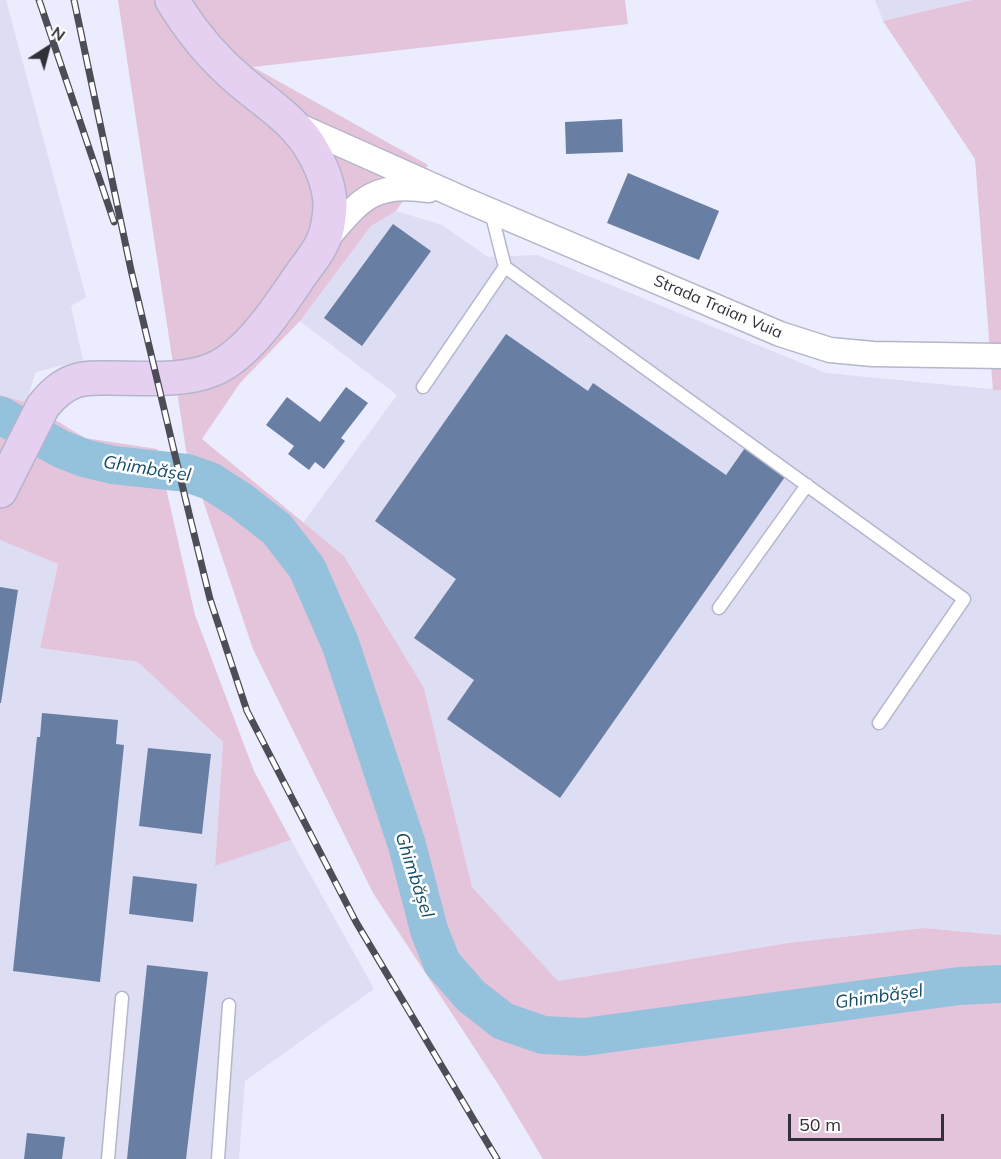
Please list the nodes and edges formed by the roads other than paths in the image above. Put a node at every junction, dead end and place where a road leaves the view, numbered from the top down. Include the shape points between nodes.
1 (172, 0) edge
2 (290, 122) junction
3 (449, 193) junction
4 (491, 212) junction
5 (320, 247) junction
6 (505, 267) junction
7 (1001, 356) edge
8 (423, 387) dead end
9 (7, 478) edge
10 (807, 485) junction
11 (719, 608) dead end
12 (879, 723) dead end
13 (122, 998) dead end
14 (229, 1005) dead end
15 (108, 1159) edge
16 (218, 1159) edge

1 - 2 main road via 216,58
2 - 3 street, Strada Traian Vuia
2 - 5 main road via 312,149 325,176 330,214
3 - 4 street, Strada Traian Vuia
3 - 5 street, Strada Traian Vuia via 403,187 374,193
4 - 6 lane
4 - 7 street, Strada Traian Vuia via 780,334 830,350
5 - 9 main road via 248,344 223,364 192,375 91,378 52,394
6 - 8 lane
6 - 10 lane
10 - 11 lane
10 - 12 lane via 964,599
13 - 15 lane
14 - 16 lane

